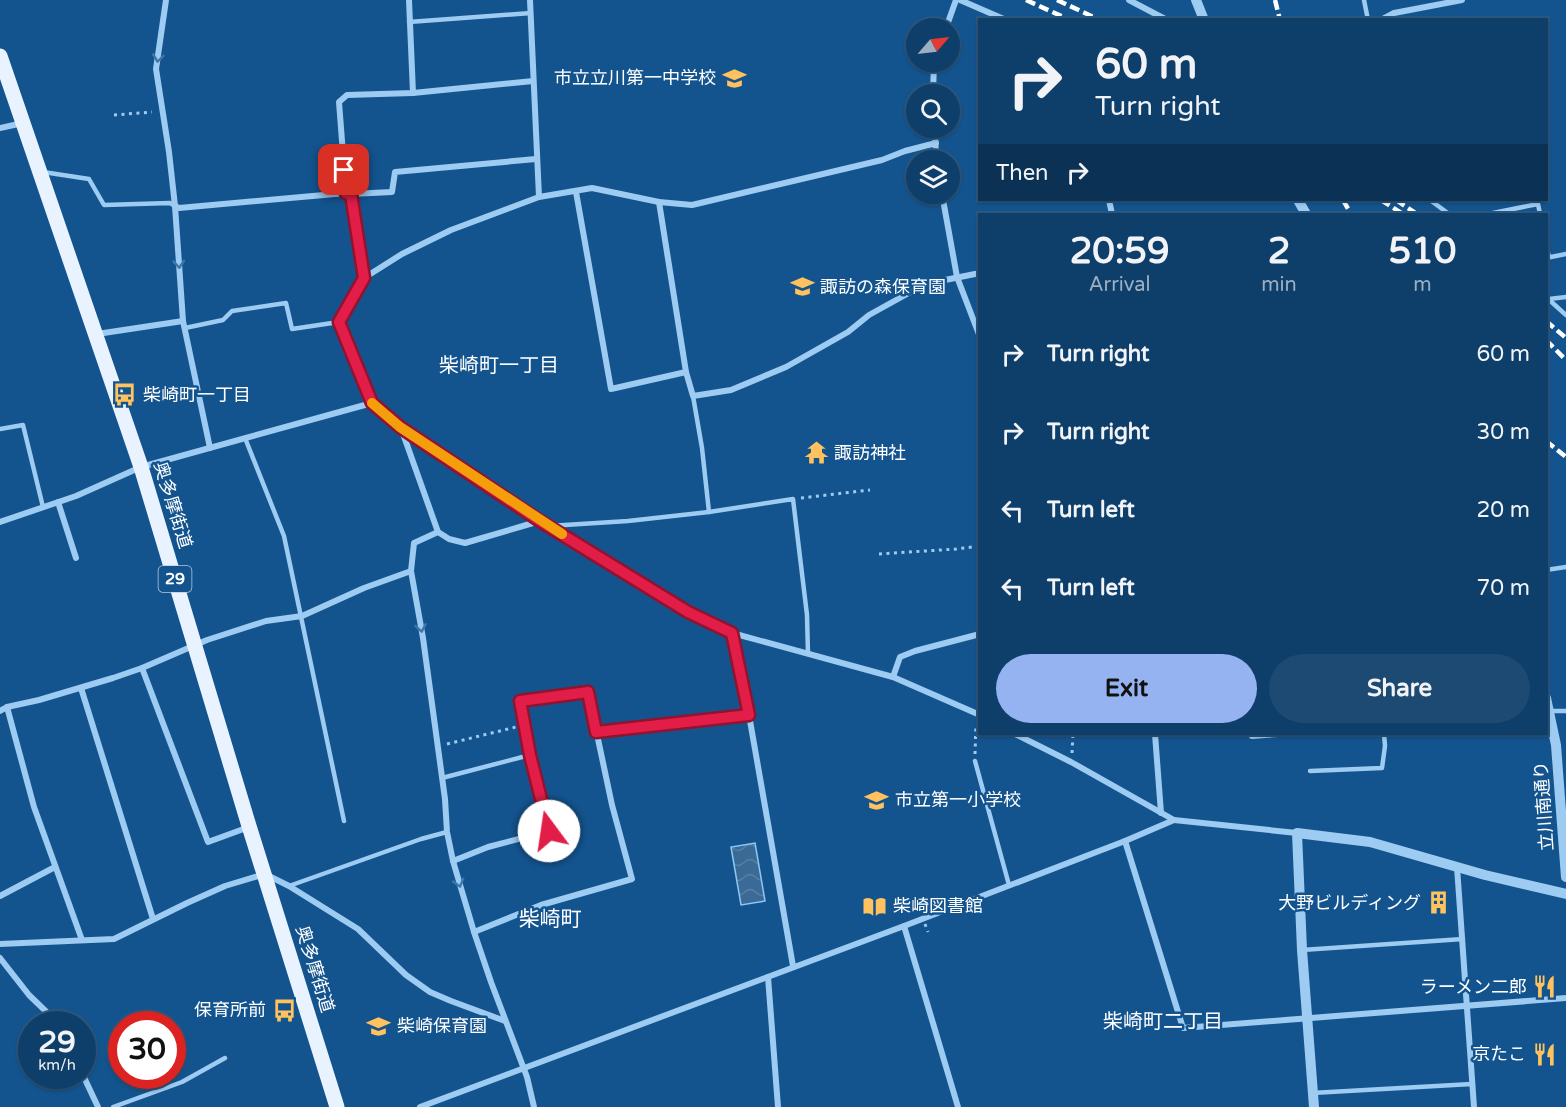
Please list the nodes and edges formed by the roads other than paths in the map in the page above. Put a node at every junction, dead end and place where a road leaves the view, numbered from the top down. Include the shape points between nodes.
1 (166, 0) edge
2 (409, 0) edge
3 (530, 0) edge
4 (958, 0) edge
5 (1129, 0) edge
6 (1196, 0) edge
7 (1364, 0) edge
8 (1462, 0) edge
9 (531, 14) junction
10 (950, 18) edge
11 (1001, 18) edge
12 (1163, 18) edge
13 (1203, 18) edge
14 (1368, 18) edge
15 (1385, 18) edge
16 (409, 22) junction
17 (0, 56) edge
18 (533, 81) junction
19 (413, 93) junction
20 (23, 123) junction
21 (0, 128) edge
22 (936, 138) edge
23 (936, 143) junction
24 (936, 150) edge
25 (536, 159) junction
26 (39, 171) junction
27 (576, 192) junction
28 (349, 194) junction
29 (538, 197) junction
30 (1431, 201) edge
31 (659, 202) junction
32 (944, 204) edge
33 (175, 206) junction
34 (1448, 213) edge
35 (1493, 213) edge
36 (1540, 213) edge
37 (1566, 254) edge
38 (1548, 258) edge
39 (978, 273) edge
40 (957, 277) junction
41 (364, 278) junction
42 (1566, 297) edge
43 (1548, 298) edge
44 (1566, 315) edge
45 (183, 321) junction
46 (339, 322) junction
47 (185, 328) junction
48 (978, 333) edge
49 (95, 334) junction
50 (686, 372) junction
51 (693, 396) junction
52 (372, 403) junction
53 (400, 427) junction
54 (0, 429) edge
55 (245, 438) junction
56 (210, 448) junction
57 (141, 467) junction
58 (58, 502) junction
59 (43, 507) junction
60 (709, 512) junction
61 (540, 521) junction
62 (0, 522) edge
63 (549, 526) junction
64 (438, 532) junction
65 (76, 558) dead end
66 (1566, 567) edge
67 (1548, 570) edge
68 (411, 571) junction
69 (302, 616) junction
70 (732, 633) junction
71 (978, 635) edge
72 (195, 646) junction
73 (808, 654) junction
74 (142, 668) junction
75 (893, 677) junction
76 (81, 688) junction
77 (1548, 705) edge
78 (3, 709) edge
79 (1550, 711) junction
80 (1566, 711) edge
81 (978, 714) edge
82 (749, 715) junction
83 (596, 732) junction
84 (1017, 735) edge
85 (1155, 735) edge
86 (1265, 735) edge
87 (1384, 735) edge
88 (1252, 736) dead end
89 (530, 755) junction
90 (975, 761) road end
91 (1310, 771) dead end
92 (442, 778) junction
93 (1562, 778) edge
94 (1161, 813) junction
95 (1174, 820) junction
96 (344, 821) dead end
97 (249, 826) junction
98 (447, 832) junction
99 (1297, 833) junction
100 (1125, 841) junction
101 (453, 861) junction
102 (1456, 866) junction
103 (55, 867) junction
104 (265, 874) junction
105 (1566, 877) edge
106 (1009, 885) junction
107 (289, 886) junction
108 (1566, 894) edge
109 (0, 896) edge
110 (153, 919) junction
111 (904, 926) junction
112 (474, 932) junction
113 (1463, 939) junction
114 (82, 940) junction
115 (0, 944) edge
116 (1302, 950) junction
117 (0, 958) edge
118 (793, 966) junction
119 (768, 976) junction
120 (1566, 998) edge
121 (1468, 1006) junction
122 (46, 1011) edge
123 (1307, 1018) junction
124 (505, 1021) junction
125 (225, 1058) dead end
126 (524, 1068) junction
127 (1472, 1084) junction
128 (90, 1089) edge
129 (1312, 1093) junction
130 (98, 1107) edge
131 (114, 1107) edge
132 (337, 1107) edge
133 (420, 1107) edge
134 (534, 1107) edge
135 (778, 1107) edge
136 (958, 1107) edge
137 (1306, 1107) edge
138 (1314, 1107) edge
139 (1474, 1107) edge

1 -> 33 street via 156,69
2 - 16 street
3 - 9 street
4 - 10 street
4 - 11 street
5 - 12 street
6 - 13 street
7 - 14 lane
8 - 15 street
9 - 16 lane
9 - 18 street
16 - 19 street
17 - 20 main road, 奥多摩街道 / 29
18 - 19 street
18 - 25 street
19 - 28 street via 347,95 339,102
20 - 21 street
20 - 26 main road, 奥多摩街道 / 29
22 - 23 street
23 - 24 street
23 - 31 street via 882,160 692,205
25 - 28 street via 395,172 392,192
25 - 29 street
26 - 33 lane via 89,178 104,205
26 - 49 main road, 奥多摩街道 / 29
27 - 29 street
27 - 31 street via 592,188
27 - 50 street via 611,389
28 - 33 street
28 - 41 street
29 - 41 street via 451,230
30 - 34 lane
31 - 50 street
32 - 40 street
33 -> 45 street
35 - 36 lane via 1538,204
37 - 38 lane
39 - 40 street
40 - 48 street
40 - 51 street via 925,284 786,367 731,390
41 - 46 street
42 - 43 lane
43 - 44 lane
45 - 47 street
45 - 49 street
46 - 47 lane via 292,329 286,303 232,311 223,320
46 - 52 street
47 - 56 street
49 - 57 main road, 奥多摩街道 / 29
50 - 51 street
51 - 60 lane
52 - 53 street
52 - 55 street
53 - 61 street
53 - 64 street
54 - 59 lane via 23,425
55 - 56 street
55 - 69 lane via 284,537
56 - 57 street
57 - 58 street
57 - 72 main road, 奥多摩街道 / 29
58 - 59 street
58 - 65 street
59 - 62 street
60 - 63 lane
60 - 73 lane via 793,499
61 - 63 street
61 - 64 street via 465,543
63 - 70 street via 688,612
64 - 68 street via 414,543
66 - 67 lane
68 - 69 street
68 -> 92 street
69 - 72 street via 266,621
69 - 96 lane
70 - 73 street
70 - 82 street
71 - 75 street via 900,657
72 - 74 street
72 - 97 main road, 奥多摩街道 / 29
73 - 75 street
74 - 76 street
74 - 97 street via 208,842
75 - 81 street
76 - 78 street
76 - 110 street
77 - 79 street, 立川南通り
78 - 103 street
79 - 80 lane
79 - 93 street, 立川南通り
82 - 83 street
82 - 118 street
83 - 89 street via 588,692 520,701
83 - 112 street via 632,879 541,905
84 - 94 street
85 - 94 street
86 - 88 street
87 - 91 lane via 1382,768
89 - 92 lane
89 - 101 street via 549,831
90 - 106 lane
92 - 98 street
93 - 105 street, 立川南通り
94 - 95 street
95 - 99 street
95 - 100 street
97 - 104 main road, 奥多摩街道 / 29
98 - 101 street
98 - 107 lane
99 - 102 street via 1370,842
99 - 116 street
100 - 106 street
100 - 123 street via 1183,1028
101 -> 112 street
102 - 108 street
102 - 113 street
103 - 109 street
103 - 114 street
104 - 107 street
104 - 110 street via 225,886
104 - 132 main road, 奥多摩街道 / 29
106 - 111 street
107 - 124 street via 358,929 406,975 430,992
110 - 114 street via 114,939
111 - 118 street
111 - 136 street
112 - 124 street
113 - 116 lane
113 - 121 street
114 - 115 street
116 - 123 street
117 - 122 street
118 - 119 street
119 - 126 street
119 - 135 street
120 - 121 street
121 - 123 street
121 - 127 street
123 - 129 street
124 - 126 street
125 - 131 lane via 182,1082
126 - 133 street
126 - 134 street
127 - 129 lane
127 - 139 street
128 - 130 street
129 - 138 street
137 - 138 lane

